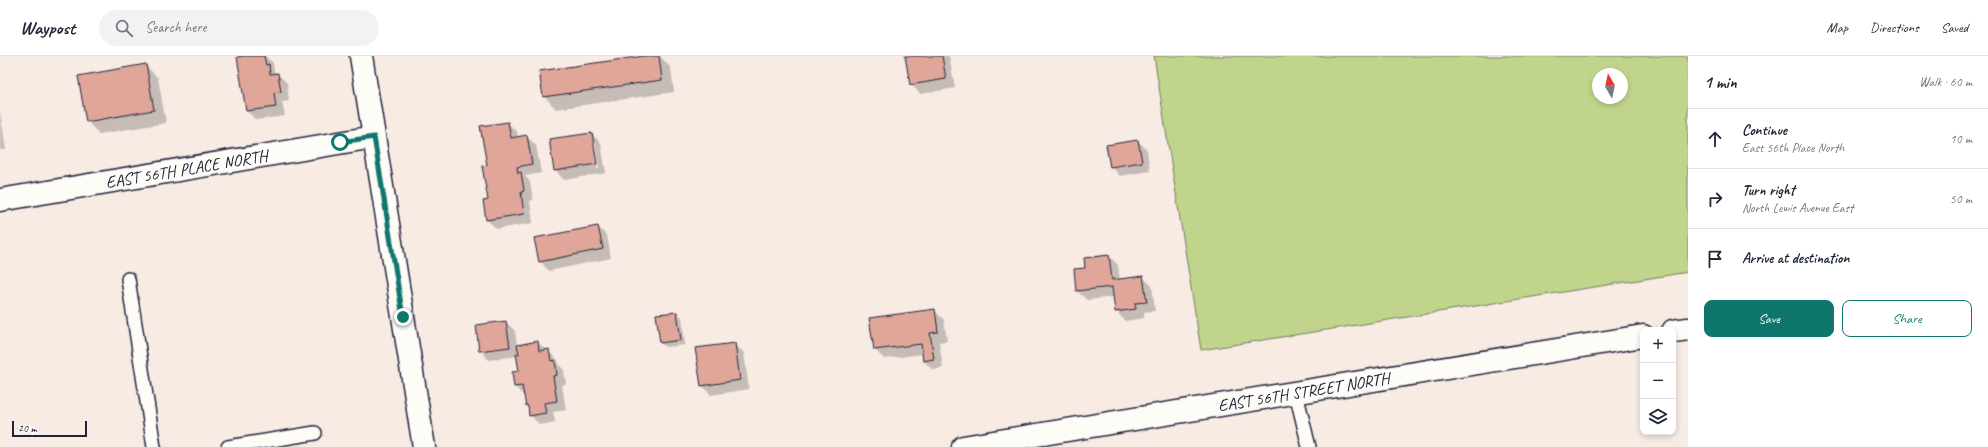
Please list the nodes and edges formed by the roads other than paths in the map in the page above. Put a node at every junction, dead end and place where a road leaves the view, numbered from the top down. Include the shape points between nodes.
1 (361, 56) edge
2 (374, 137) junction
3 (0, 200) edge
4 (128, 279) dead end
5 (1688, 329) edge
6 (1676, 331) edge
7 (1640, 336) edge
8 (1296, 393) junction
9 (315, 433) dead end
10 (154, 447) edge
11 (228, 447) edge
12 (424, 447) edge
13 (963, 447) edge
14 (1309, 447) edge

1 - 2 street
2 - 3 street, EAST 56TH PLACE NORTH
2 - 12 street
4 - 10 lane
5 - 6 street
7 - 8 street, EAST 56TH STREET NORTH
8 - 13 street, EAST 56TH STREET NORTH
8 - 14 lane
9 - 11 lane

